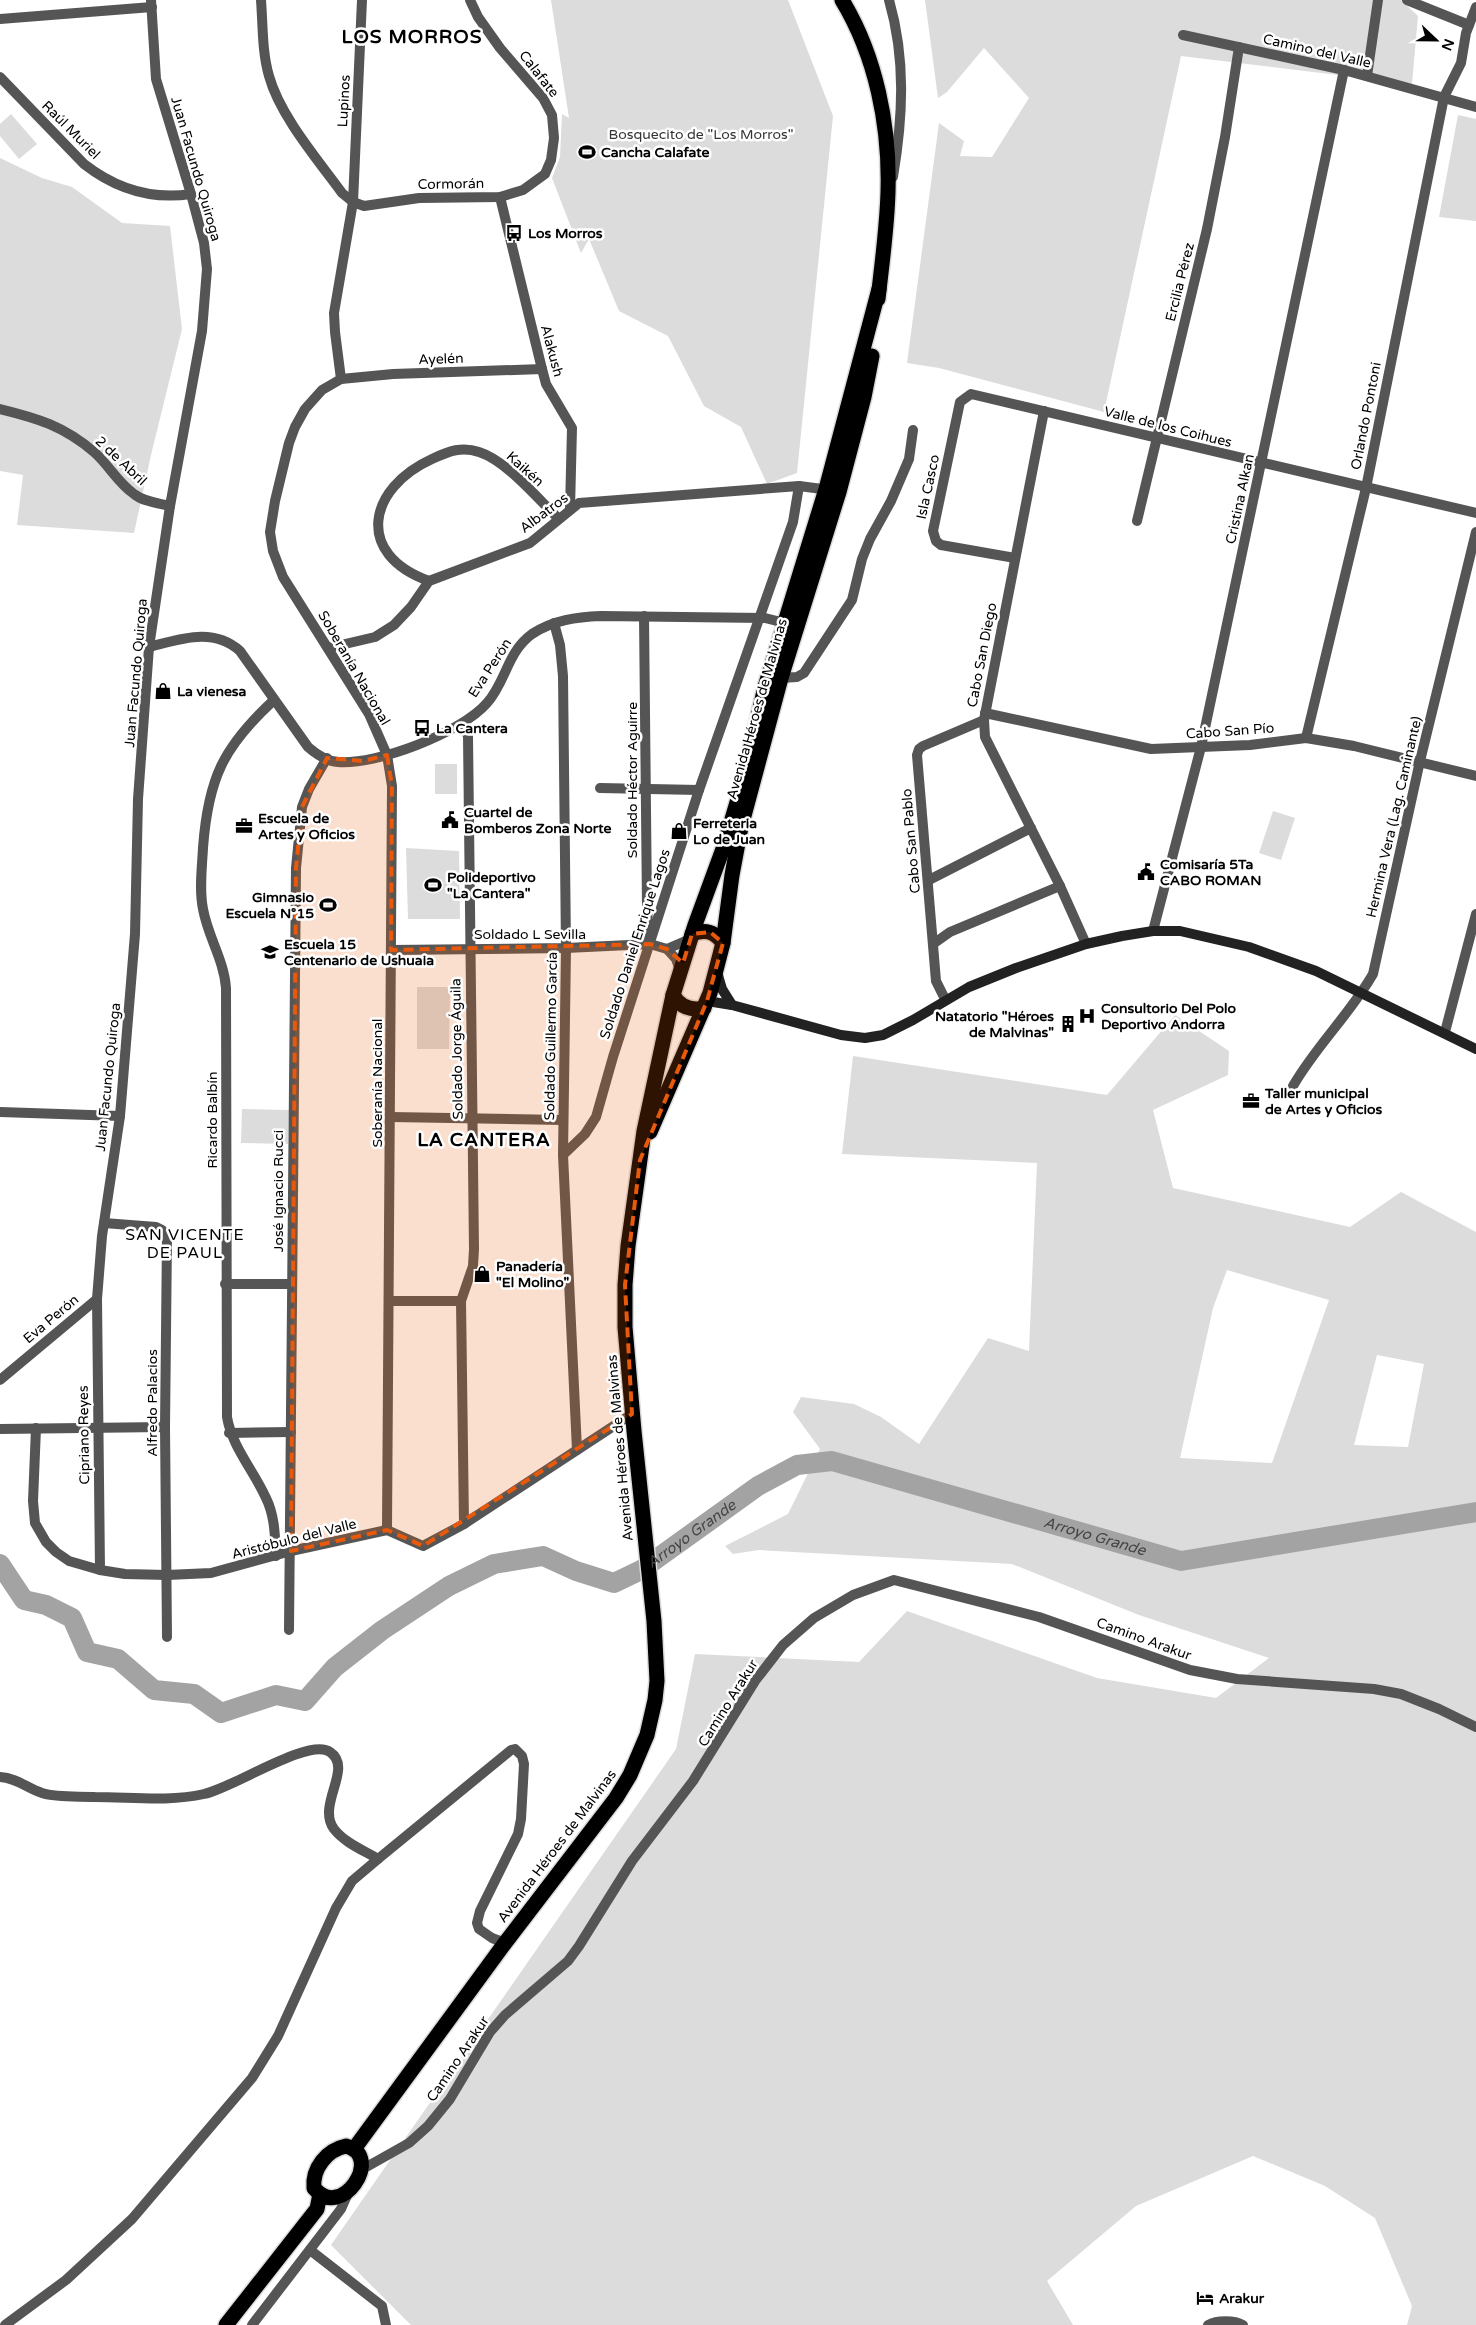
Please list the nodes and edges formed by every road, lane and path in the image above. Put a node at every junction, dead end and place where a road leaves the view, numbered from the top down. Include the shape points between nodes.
1 (262, 0) edge
2 (362, 0) edge
3 (470, 0) edge
4 (842, 0) edge
5 (889, 0) edge
6 (1378, 0) edge
7 (1407, 0) edge
8 (151, 4) edge
9 (1476, 7) edge
10 (0, 19) edge
11 (1469, 25) junction
12 (1183, 35) dead end
13 (1239, 47) junction
14 (1344, 70) junction
15 (1367, 76) junction
16 (0, 77) edge
17 (1444, 97) junction
18 (1476, 107) edge
19 (545, 174) joint
20 (191, 194) junction
21 (500, 196) junction
22 (353, 202) junction
23 (887, 213) junction
24 (542, 369) junction
25 (342, 379) junction
26 (971, 394) joint
27 (0, 409) edge
28 (1044, 411) junction
29 (913, 430) dead end
30 (1156, 438) junction
31 (1262, 464) junction
32 (799, 486) junction
33 (1366, 488) junction
34 (832, 490) junction
35 (170, 506) junction
36 (570, 509) junction
37 (1476, 513) edge
38 (558, 518) junction
39 (1137, 521) dead end
40 (1476, 532) edge
41 (1015, 558) junction
42 (429, 581) junction
43 (644, 616) junction
44 (758, 618) junction
45 (554, 623) junction
46 (791, 625) junction
47 (149, 647) junction
48 (328, 648) junction
49 (781, 678) junction
50 (274, 700) junction
51 (984, 716) junction
52 (462, 724) junction
53 (1306, 738) junction
54 (1200, 747) junction
55 (387, 755) junction
56 (327, 758) junction
57 (1420, 761) junction
58 (1476, 776) edge
59 (600, 788) dead end
60 (647, 789) junction
61 (699, 790) junction
62 (1031, 828) junction
63 (929, 880) junction
64 (1060, 886) junction
65 (1476, 914) edge
66 (1153, 931) junction
67 (691, 937) junction
68 (723, 943) junction
69 (650, 944) junction
70 (933, 944) junction
71 (1086, 944) junction
72 (469, 948) junction
73 (566, 948) junction
74 (392, 950) junction
75 (667, 950) junction
76 (680, 970) junction
77 (716, 970) junction
78 (1362, 992) junction
79 (673, 995) junction
80 (945, 999) junction
81 (706, 1005) junction
82 (732, 1005) junction
83 (1445, 1032) junction
84 (1476, 1049) edge
85 (1292, 1086) dead end
86 (0, 1112) edge
87 (120, 1116) junction
88 (391, 1118) junction
89 (471, 1118) junction
90 (563, 1120) junction
91 (563, 1156) junction
92 (640, 1160) junction
93 (104, 1223) junction
94 (225, 1284) junction
95 (292, 1284) junction
96 (97, 1298) junction
97 (389, 1301) junction
98 (461, 1301) junction
99 (0, 1380) edge
100 (632, 1414) junction
101 (165, 1427) junction
102 (36, 1428) junction
103 (98, 1428) junction
104 (0, 1429) edge
105 (291, 1432) junction
106 (230, 1433) junction
107 (578, 1450) junction
108 (464, 1524) junction
109 (387, 1530) junction
110 (291, 1551) junction
111 (276, 1556) junction
112 (100, 1570) junction
113 (167, 1575) junction
114 (289, 1630) dead end
115 (167, 1637) dead end
116 (1476, 1727) edge
117 (0, 1777) edge
118 (378, 1859) junction
119 (504, 1943) junction
120 (354, 2149) junction
121 (361, 2170) junction
122 (349, 2190) junction
123 (320, 2194) junction
124 (310, 2250) junction
125 (5, 2325) edge
126 (226, 2325) edge
127 (252, 2325) edge
128 (386, 2325) edge
129 (1208, 2325) edge
130 (1242, 2325) edge

1 - 22 street via 264,48 276,96 342,194
2 - 22 street, Lupinos
3 - 19 street, Calafate via 500,48 542,98 552,115 554,138
4 - 23 highway, Avenida Héroes de Malvinas via 867,53 880,103 888,163
5 - 23 street via 901,61 902,97 900,133
6 - 15 street
7 - 11 street
8 - 10 street
8 - 20 street, Juan Facundo Quiroga via 156,79
9 - 11 street, Orlando Pontoni
11 - 17 street, Orlando Pontoni via 1461,63
12 - 13 street, Camino del Valle
13 - 14 street, Camino del Valle
13 - 30 street, Ercilia Pérez via 1207,230
14 - 15 street, Camino del Valle
14 - 31 street, Cristina Alkan
15 - 17 street, Camino del Valle
16 - 20 street, Raúl Muriel via 96,174 125,189 144,194 170,197
17 - 18 street, Camino del Valle
17 - 33 street, Orlando Pontoni
19 - 21 street, Cormorán via 523,190
20 - 35 street, Juan Facundo Quiroga via 206,260 206,299
21 - 22 street, Cormorán via 419,198 364,206
21 - 24 street, Alakush
22 - 25 street via 334,313
23 - 34 highway, Avenida Héroes de Malvinas via 879,289
24 - 25 street, Ayelén
24 - 36 street, Alakush via 549,390 572,428
25 - 48 street, Soberanía Nacional via 322,390 295,427 270,532 273,551 284,577
26 - 28 street, Valle de los Coihues
26 - 41 street, Isla Casco via 960,402 933,531 941,545
27 - 35 street, 2 de Abril via 57,426 94,452 133,494
28 - 30 street, Valle de los Coihues
28 - 41 street, Cabo San Diego
29 - 49 street via 909,459 867,546 852,600 804,673
30 - 31 street, Valle de los Coihues
30 - 39 street, Ercilia Pérez
31 - 33 street, Valle de los Coihues
31 - 54 street, Cristina Alkan
32 - 34 street, Albatros
32 - 36 street, Albatros via 592,501 579,503
32 - 44 street, Soldado Daniel Enrique Lagos via 793,522
33 - 37 street, Valle de los Coihues
33 - 53 street, Orlando Pontoni
34 - 46 highway, Avenida Héroes de Malvinas
35 - 47 street, Juan Facundo Quiroga
36 - 38 street, Albatros
38 - 42 street, Albatros via 530,542
38 - 42 street, Kaikén via 497,461 482,452 467,448 451,450 414,467 398,481 383,505 377,523 378,533 390,558 414,576
40 - 57 street, Hermina Vera (Lag. Caminante)
41 - 51 street, Cabo San Diego
42 - 48 street via 394,625 375,637
43 - 44 street, Eva Perón
43 - 45 street, Eva Perón via 578,617
43 - 60 street, Soldado Héctor Aguirre
44 - 46 street, Eva Perón
44 - 61 street, Soldado Daniel Enrique Lagos
45 - 52 street, Eva Perón via 532,634 516,649 487,703
45 - 73 street, Soldado Guillermo García via 563,676
46 - 49 highway, Avenida Héroes de Malvinas
46 - 67 highway, Avenida Héroes de Malvinas via 761,702 724,846
47 - 50 street, Eva Perón via 198,637 216,637 230,642 240,651
47 - 87 street, Juan Facundo Quiroga via 138,808 135,934
48 - 55 street, Soberanía Nacional via 368,714
49 - 68 highway, Avenida Héroes de Malvinas via 741,827
50 - 56 street, Eva Perón via 308,747
50 - 94 street, Ricardo Balbín via 249,723 228,751 214,781 205,816 200,885 207,927 225,971 226,988
51 - 54 street, Cabo San Pío via 1136,747
51 - 62 street, Cabo San Diego via 985,737
51 - 63 street, Cabo San Pablo via 919,749
52 - 55 street, Eva Perón
52 - 72 street, Soldado Jorge Águila via 468,736
53 - 54 street, Cabo San Pío
53 - 57 street, Cabo San Pío
54 - 66 street, Cristina Alkan
55 - 56 street, Eva Perón via 362,761 337,762
55 - 74 street, Soberanía Nacional via 392,786
56 - 95 street, José Ignacio Rucci via 302,807 296,868
57 - 58 street, Cabo San Pío
57 - 78 street, Hermina Vera (Lag. Caminante) via 1373,974
59 - 60 street
60 - 61 street
60 - 69 street, Soldado Héctor Aguirre
61 - 69 street, Soldado Daniel Enrique Lagos
62 - 63 street
62 - 64 street, Cabo San Diego
63 - 70 street, Cabo San Pablo
64 - 70 street via 950,932
64 - 71 street, Cabo San Diego
65 - 83 street
66 - 71 street
66 - 78 street via 1180,931 1248,947 1316,971
67 - 68 highway via 698,932 710,932
67 - 75 street
67 - 76 highway, Avenida Héroes de Malvinas
68 - 77 highway, Avenida Héroes de Malvinas
69 - 73 street, Soldado L Sevilla
69 - 75 street, Soldado L Sevilla
69 - 91 street, Soldado Daniel Enrique Lagos via 596,1117 585,1134
70 - 80 street, Cabo San Pablo via 936,981
71 - 80 street via 1016,968
72 - 73 street, Soldado L Sevilla
72 - 74 street, Soldado L Sevilla
72 - 89 street, Soldado Jorge Águila
73 - 90 street, Soldado Guillermo García
74 - 88 street, Soberanía Nacional
75 - 76 street via 676,959
76 - 79 highway, Avenida Héroes de Malvinas
77 - 81 highway, Avenida Héroes de Malvinas
77 - 82 street
78 - 83 street
78 - 85 street, Hermina Vera (Lag. Caminante)
79 - 81 highway via 689,1009
79 - 92 highway, Avenida Héroes de Malvinas
80 - 82 street via 913,1020 882,1035 865,1038 841,1035
81 - 82 street
81 - 92 highway, Avenida Héroes de Malvinas
83 - 84 street
86 - 87 street
87 - 93 street, Juan Facundo Quiroga
88 - 89 street
88 - 97 street, Soberanía Nacional
89 - 90 street
89 - 98 street, Soldado Jorge Águila via 474,1248 473,1266
90 - 91 street, Soldado Guillermo García
91 - 107 street, Soldado Guillermo García
92 - 100 highway, Avenida Héroes de Malvinas via 625,1285
93 - 96 street, Juan Facundo Quiroga
93 - 101 street, Alfredo Palacios via 156,1226 167,1237
94 - 95 street
94 - 106 street, Ricardo Balbín
95 - 105 street, José Ignacio Rucci
96 - 99 street, Eva Perón
96 - 103 street, Cipriano Reyes
97 - 98 street
97 - 109 street, Soberanía Nacional
98 - 108 street, Soldado Jorge Águila
100 - 107 street
100 - 119 highway, Avenida Héroes de Malvinas via 654,1621 655,1700 641,1752 630,1775 611,1805
101 - 103 street
101 - 113 street, Alfredo Palacios
102 - 103 street
102 - 104 street
102 - 112 street, Aristóbulo del Valle via 35,1523 56,1552 69,1561
103 - 112 street, Cipriano Reyes
105 - 106 street
105 - 110 street, José Ignacio Rucci
106 - 111 street, Ricardo Balbín via 267,1499 274,1525
107 - 108 street
108 - 109 street via 423,1546
109 - 110 street, Aristóbulo del Valle
110 - 111 street, Aristóbulo del Valle
110 - 114 street, José Ignacio Rucci
111 - 113 street, Aristóbulo del Valle via 226,1571
112 - 113 street, Aristóbulo del Valle
113 - 115 street, Alfredo Palacios
116 - 121 street, Camino Arakur via 1401,1694 1374,1688 1237,1679 1190,1670 1039,1617 894,1580 853,1595 814,1618 783,1645 755,1681 693,1782 632,1861 568,1961 490,2032 450,2099 428,2126 409,2143
117 - 118 street via 17,1780 42,1793 64,1796 186,1797 223,1789 285,1758 320,1748 330,1751 338,1766 328,1818 343,1837
118 - 119 street via 511,1750 519,1751 524,1764 518,1834 480,1910 477,1923 479,1929
118 - 125 street via 352,1881 336,1908 278,2036 252,2078 132,2219 66,2280
119 - 120 highway, Avenida Héroes de Malvinas
120 - 121 highway via 360,2156
120 - 123 highway via 340,2147 325,2156 313,2181
121 - 122 highway
122 - 123 highway via 337,2197
122 - 124 street via 341,2209
123 - 126 highway via 317,2209
124 - 127 street
124 - 128 street via 382,2306
129 - 130 street via 1237,2321

